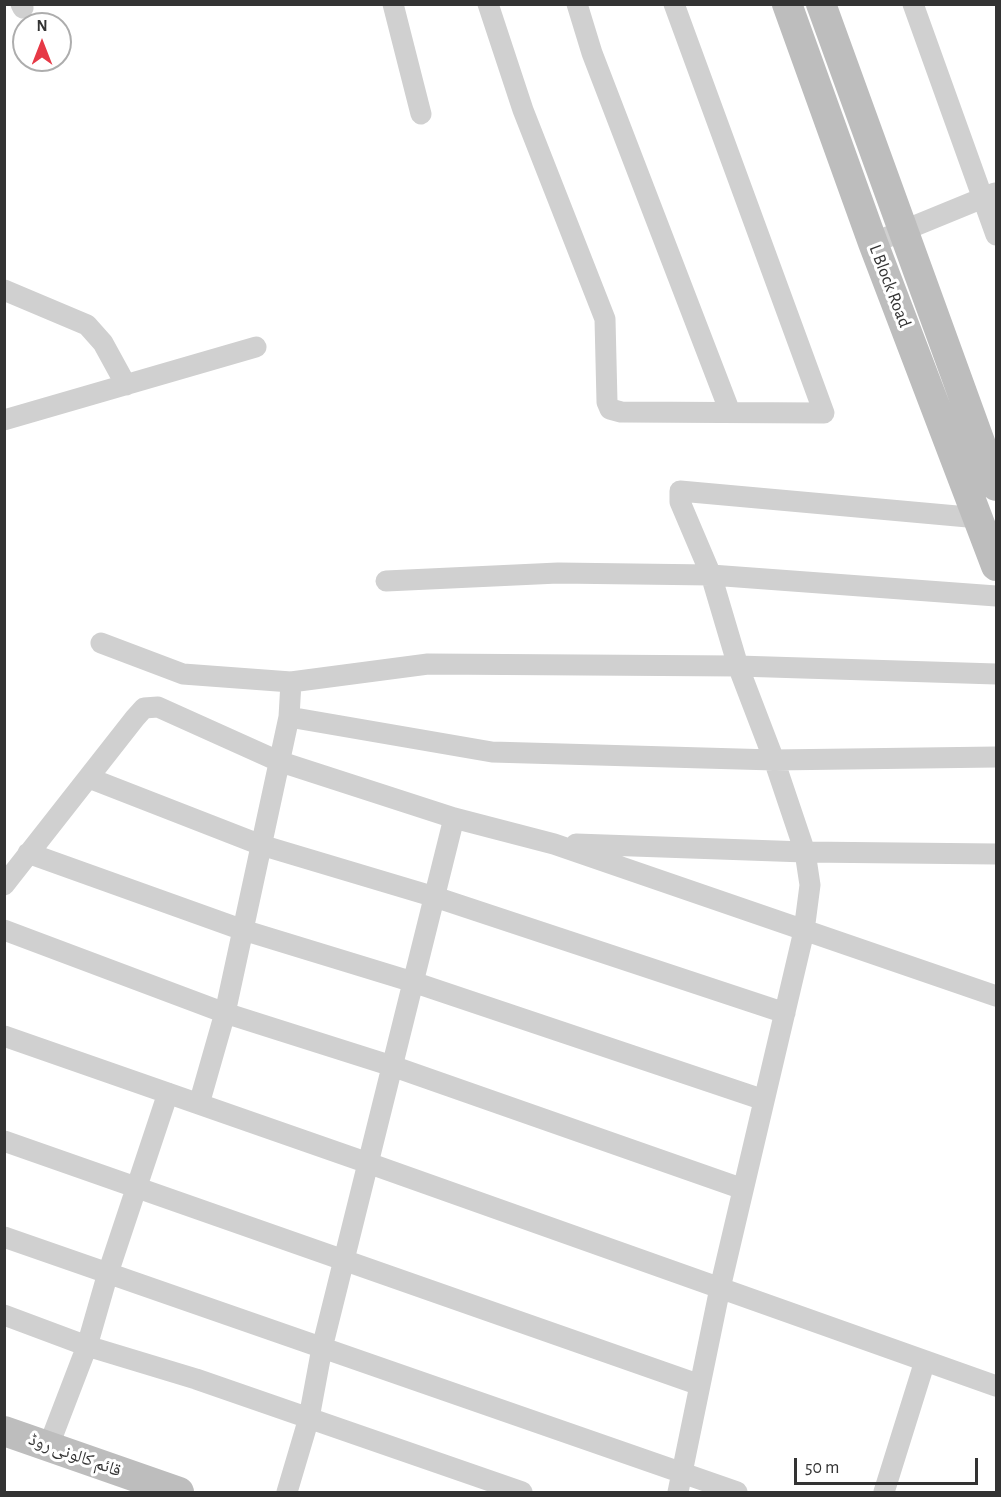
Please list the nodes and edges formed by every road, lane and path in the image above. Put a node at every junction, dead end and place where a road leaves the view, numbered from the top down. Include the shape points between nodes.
1 (393, 4) edge
2 (488, 4) edge
3 (577, 4) edge
4 (674, 4) edge
5 (787, 4) edge
6 (821, 4) edge
7 (913, 4) edge
8 (421, 114) dead end
9 (990, 195) edge
10 (904, 230) junction
11 (996, 235) edge
12 (873, 243) junction
13 (4, 290) edge
14 (256, 347) dead end
15 (126, 385) junction
16 (730, 412) junction
17 (4, 420) edge
18 (996, 486) edge
19 (979, 518) junction
20 (996, 566) edge
21 (711, 575) junction
22 (386, 581) dead end
23 (996, 596) edge
24 (100, 643) dead end
25 (738, 666) junction
26 (996, 674) edge
27 (291, 682) junction
28 (289, 717) junction
29 (996, 757) edge
30 (774, 760) junction
31 (278, 761) junction
32 (89, 778) junction
33 (454, 818) junction
34 (554, 844) junction
35 (261, 845) junction
36 (805, 852) junction
37 (28, 853) junction
38 (996, 854) edge
39 (4, 885) edge
40 (435, 897) junction
41 (4, 930) edge
42 (243, 930) junction
43 (804, 931) junction
44 (413, 982) junction
45 (996, 996) edge
46 (225, 1013) junction
47 (784, 1013) junction
48 (4, 1036) edge
49 (392, 1066) junction
50 (168, 1093) junction
51 (764, 1100) junction
52 (199, 1104) junction
53 (4, 1141) edge
54 (368, 1163) junction
55 (136, 1187) junction
56 (743, 1189) junction
57 (4, 1237) edge
58 (344, 1260) junction
59 (108, 1273) junction
60 (720, 1288) junction
61 (4, 1315) edge
62 (87, 1346) junction
63 (322, 1348) junction
64 (925, 1361) junction
65 (700, 1386) junction
66 (996, 1386) edge
67 (309, 1418) junction
68 (4, 1431) edge
69 (49, 1445) junction
70 (680, 1483) edge
71 (179, 1492) edge
72 (287, 1492) edge
73 (522, 1492) edge
74 (737, 1492) edge
75 (884, 1492) edge

1 - 8 street
2 - 16 street via 523,110 604,319 610,409
3 - 16 street via 596,64
4 - 16 street via 824,413
5 - 12 main road, L Block Road
6 - 10 main road, L Block Road
7 - 9 street
9 - 10 street
9 - 11 street
10 - 12 street
10 - 18 main road, L Block Road
12 - 19 main road, L Block Road
13 - 15 street via 87,325 104,343
14 - 15 street
15 - 17 street
19 - 20 main road, L Block Road
19 - 21 street via 680,491 680,502
21 - 22 street via 558,573
21 - 23 street
21 - 25 street
24 - 27 street via 183,674
25 - 26 street
25 - 27 street via 428,664
25 - 30 street
27 - 28 street
28 - 30 street via 492,752
28 - 31 street
29 - 30 street
30 - 36 street
31 - 32 street via 158,707 144,708
31 - 33 street
31 - 35 street
32 - 35 street
32 - 37 street
33 - 34 street
33 - 40 street
34 - 36 street
34 - 43 street
35 - 40 street
35 - 42 street
36 - 38 street
36 - 43 street via 810,885
37 - 39 street
37 - 42 street
40 - 44 street
40 - 47 street
41 - 46 street
42 - 44 street
42 - 46 street
43 - 45 street
43 - 47 street
44 - 49 street
44 - 51 street
46 - 49 street
46 - 52 street
47 - 51 street
48 - 50 street
49 - 54 street
49 - 56 street
50 - 52 street
50 - 55 street
51 - 56 street
52 - 54 street
53 - 55 street
54 - 58 street
54 - 60 street
55 - 58 street
55 - 59 street
56 - 60 street
57 - 59 street
58 - 63 street
58 - 65 street
59 - 62 street
59 - 63 street
60 - 64 street
60 - 65 street
61 - 62 street
62 - 67 street via 196,1378
62 - 69 street
63 - 67 street
63 - 70 street
64 - 66 street
64 - 75 street
65 - 70 street
67 - 72 street
67 - 73 street
68 - 69 main road, قائم کالونی روڈ
69 - 71 main road, قائم کالونی روڈ
70 - 74 street

